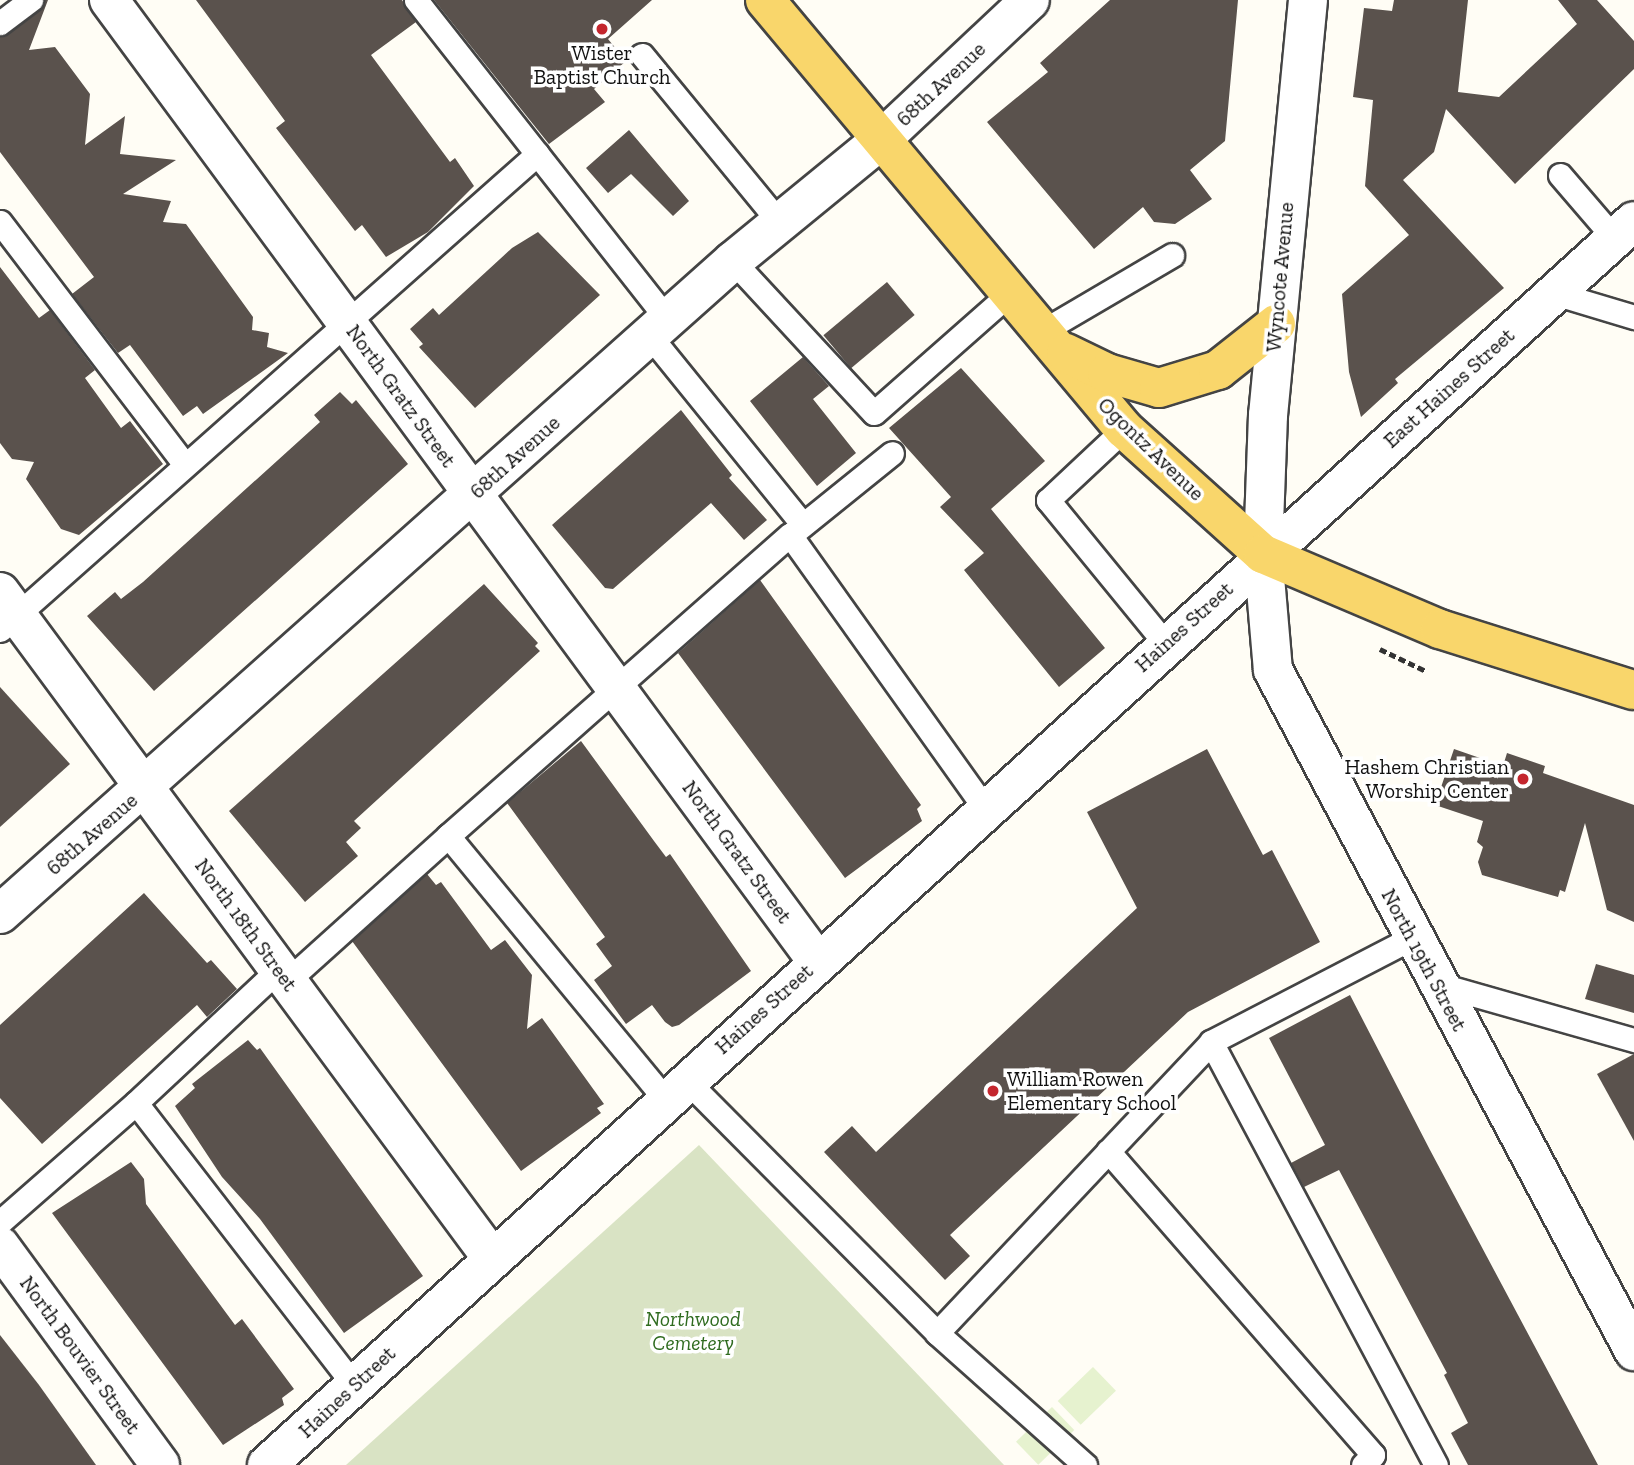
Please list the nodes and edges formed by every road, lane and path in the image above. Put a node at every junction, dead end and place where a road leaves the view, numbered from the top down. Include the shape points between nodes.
1 (31, 0) edge
2 (109, 0) edge
3 (416, 0) edge
4 (765, 0) edge
5 (1030, 0) edge
6 (1308, 0) edge
7 (0, 23) edge
8 (642, 55) dead end
9 (881, 141) junction
10 (537, 154) junction
11 (1560, 175) dead end
12 (0, 222) edge
13 (780, 223) junction
14 (1624, 230) edge
15 (1172, 255) dead end
16 (733, 261) junction
17 (1554, 293) junction
18 (1009, 294) junction
19 (1634, 317) edge
20 (347, 322) junction
21 (1276, 324) junction
22 (659, 328) junction
23 (1047, 339) junction
24 (1124, 429) junction
25 (892, 453) dead end
26 (186, 465) junction
27 (473, 495) junction
28 (796, 529) junction
29 (1264, 554) junction
30 (6, 612) edge
31 (1166, 643) junction
32 (1377, 648) dead end
33 (1426, 671) dead end
34 (615, 686) junction
35 (1634, 690) edge
36 (145, 788) junction
37 (985, 807) junction
38 (448, 835) junction
39 (0, 914) edge
40 (1412, 938) junction
41 (817, 961) junction
42 (283, 975) junction
43 (1437, 984) junction
44 (1634, 1040) edge
45 (1211, 1042) junction
46 (676, 1090) junction
47 (136, 1103) junction
48 (1108, 1151) junction
49 (0, 1222) edge
50 (0, 1246) edge
51 (492, 1258) junction
52 (937, 1333) junction
53 (1634, 1351) edge
54 (354, 1385) junction
55 (159, 1465) edge
56 (267, 1465) edge
57 (1085, 1465) edge
58 (1363, 1465) edge
59 (1436, 1465) edge

1 - 7 lane
2 - 20 street, North Gratz Street
3 - 10 lane
4 - 9 main road, Ogontz Avenue
5 - 9 street, 68th Avenue
6 - 21 street, Wyncote Avenue
8 - 13 lane
9 - 13 street, 68th Avenue
9 - 18 main road, Ogontz Avenue
10 - 20 lane
10 - 22 lane
11 - 14 lane
12 - 26 lane
13 - 16 street, 68th Avenue
14 - 17 street, East Haines Street
15 - 23 lane
16 - 18 lane via 874,413
16 - 22 street, 68th Avenue
17 - 19 lane
17 - 29 street, East Haines Street
18 - 23 main road, Ogontz Avenue
20 - 26 lane
20 - 27 street, North Gratz Street
21 - 23 main road via 1218,370 1160,388 1107,373
21 - 29 street, Wyncote Avenue
22 - 27 street, 68th Avenue
22 - 28 lane
23 - 24 main road, Ogontz Avenue
24 - 29 main road, Ogontz Avenue
24 - 31 lane via 1048,500
25 - 28 lane
26 - 30 lane
27 - 34 street, North Gratz Street
27 - 36 street, 68th Avenue
28 - 34 lane
28 - 37 lane
29 - 31 street, Haines Street
29 - 35 main road, Ogontz Avenue via 1416,620
29 - 40 street, North 19th Street via 1273,670
30 - 36 street, North 18th Street
31 - 37 street, Haines Street
32 - 33 path
34 - 38 lane
34 - 41 street, North Gratz Street
36 - 39 street, 68th Avenue
36 - 42 street, North 18th Street
37 - 41 street, Haines Street
38 - 42 lane
38 - 46 lane
40 - 43 street, North 19th Street
40 - 45 lane
41 - 46 street, Haines Street
42 - 47 lane
42 - 51 street, North 18th Street
43 - 44 lane
43 - 53 street, North 19th Street
45 - 48 lane
45 - 59 lane
46 - 51 street, Haines Street
46 - 52 lane
47 - 49 lane
47 - 54 lane
48 - 52 lane
48 - 58 lane via 1373,1455
50 - 55 street, North Bouvier Street
51 - 54 street, Haines Street
52 - 57 lane
54 - 56 street, Haines Street

